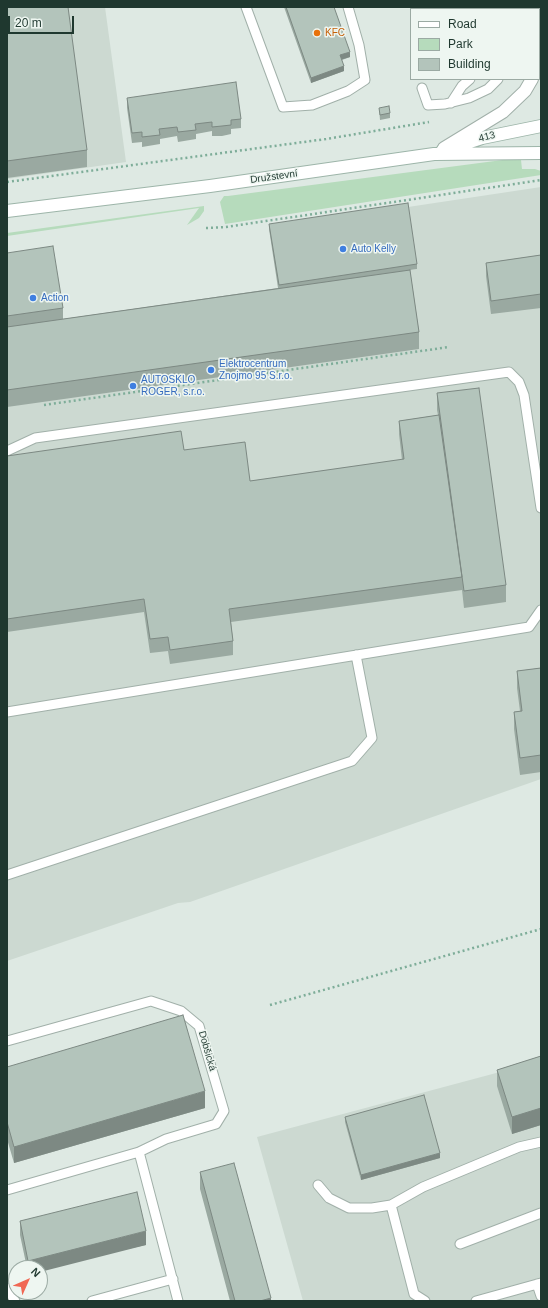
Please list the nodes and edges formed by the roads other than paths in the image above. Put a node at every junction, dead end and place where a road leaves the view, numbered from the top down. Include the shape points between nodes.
1 (246, 7) edge
2 (348, 7) edge
3 (469, 80) edge
4 (497, 80) edge
5 (531, 80) edge
6 (422, 88) dead end
7 (451, 103) junction
8 (541, 126) edge
9 (541, 153) edge
10 (434, 154) junction
11 (7, 211) edge
12 (7, 451) edge
13 (541, 508) edge
14 (541, 610) edge
15 (356, 655) junction
16 (7, 712) edge
17 (7, 875) edge
18 (7, 1041) edge
19 (541, 1142) edge
20 (139, 1152) junction
21 (318, 1185) dead end
22 (7, 1190) edge
23 (391, 1205) junction
24 (541, 1213) edge
25 (460, 1244) dead end
26 (173, 1279) junction
27 (539, 1283) edge
28 (7, 1288) edge
29 (541, 1296) edge
30 (15, 1301) edge
31 (92, 1301) edge
32 (178, 1301) edge
33 (425, 1301) edge
34 (476, 1301) edge

1 - 2 lane via 283,107 312,105 348,91 365,80 359,45
3 - 7 lane
4 - 7 lane via 488,89
5 - 10 main road via 525,91 503,112
6 - 7 lane via 428,105
8 - 10 main road, 413 via 482,138
9 - 10 main road, Družstevní / 413
10 - 11 main road, Družstevní / 413 via 210,186
12 - 13 lane via 35,438 509,372 519,382 524,395
14 - 15 lane via 529,627
15 - 16 lane
15 - 17 lane via 372,738 352,761
18 - 20 lane, Dobšická via 151,1001 181,1011 199,1026 224,1112 216,1124 166,1139
19 - 23 lane via 519,1147 422,1187
20 - 22 lane, Dobšická
20 - 26 lane
21 - 23 lane via 329,1198 349,1208
23 - 33 lane via 414,1294
24 - 25 lane
26 - 31 lane
26 - 32 lane
27 - 29 lane
27 - 34 lane
28 - 30 lane

